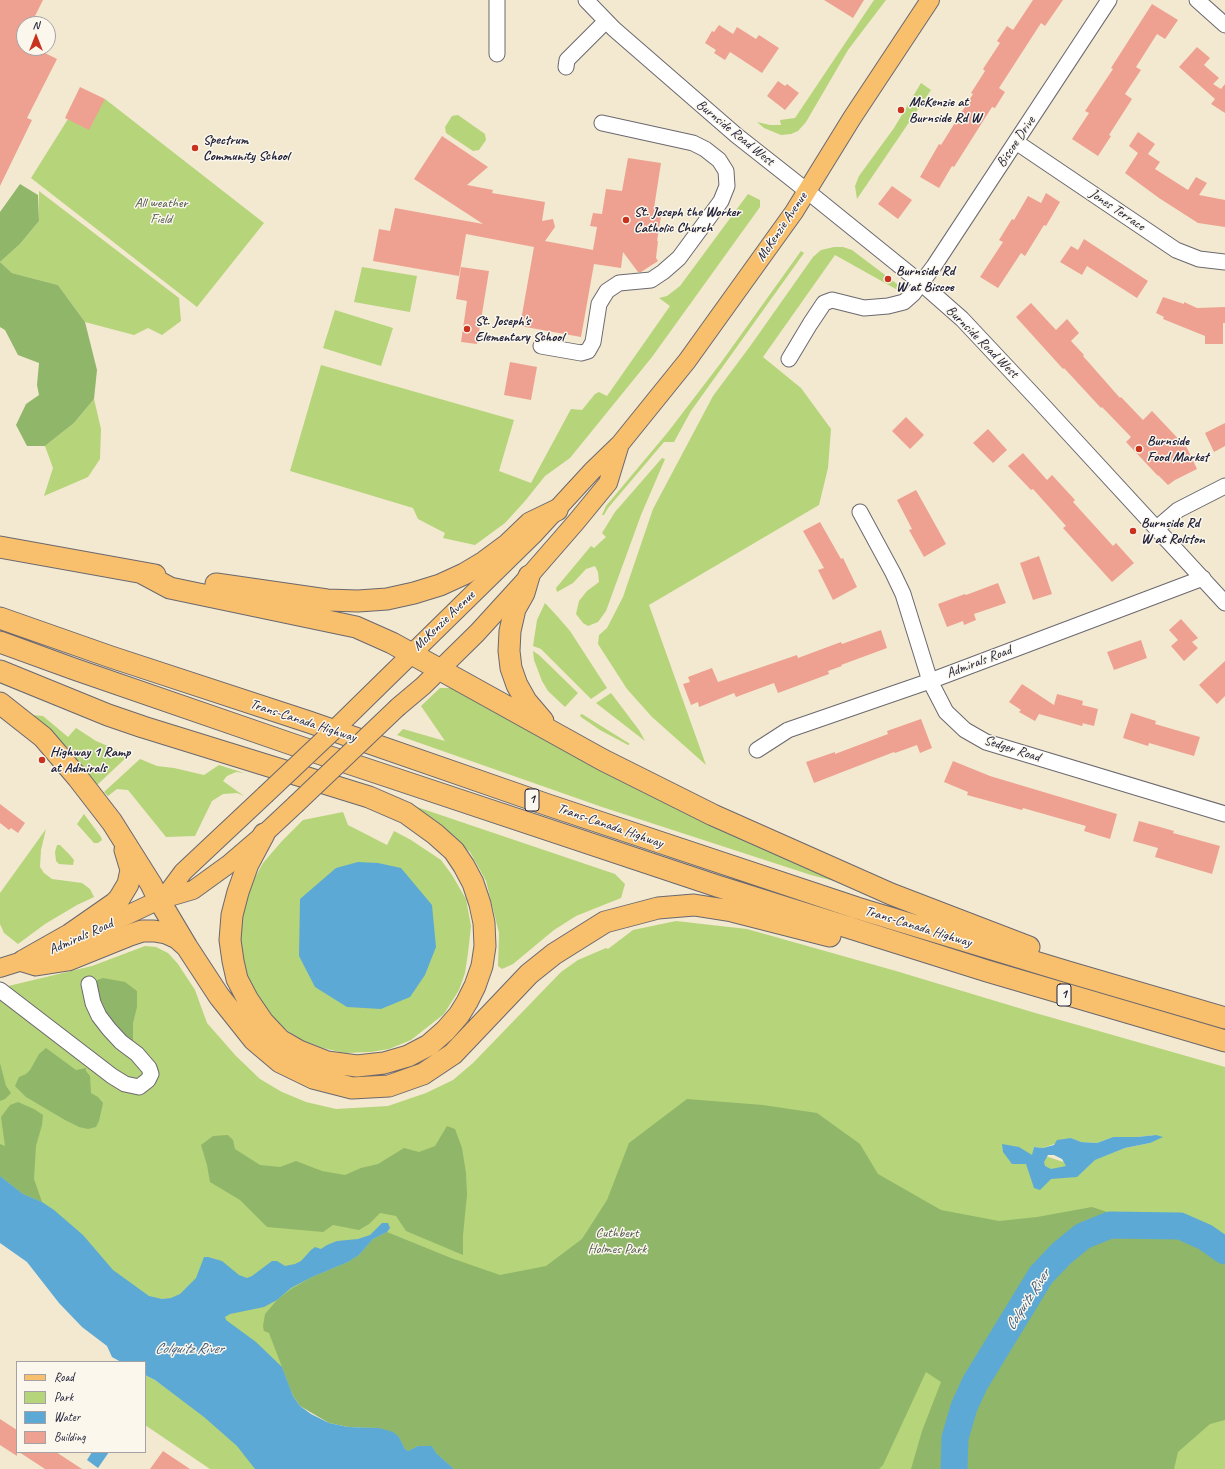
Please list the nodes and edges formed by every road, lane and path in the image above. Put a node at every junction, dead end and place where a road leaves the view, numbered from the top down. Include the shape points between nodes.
1 (497, 0) edge
2 (586, 0) edge
3 (930, 0) edge
4 (1109, 0) edge
5 (1197, 0) edge
6 (606, 21) junction
7 (1225, 25) edge
8 (497, 54) dead end
9 (566, 67) dead end
10 (602, 123) dead end
11 (1016, 142) junction
12 (807, 191) junction
13 (1225, 262) edge
14 (921, 283) junction
15 (541, 346) dead end
16 (789, 359) dead end
17 (620, 444) junction
18 (1225, 486) edge
19 (557, 510) junction
20 (860, 512) dead end
21 (1156, 528) junction
22 (0, 547) edge
23 (142, 573) junction
24 (529, 576) junction
25 (1203, 578) junction
26 (1225, 603) edge
27 (0, 618) edge
28 (0, 642) edge
29 (411, 653) junction
30 (439, 669) junction
31 (0, 671) edge
32 (930, 681) junction
33 (0, 703) edge
34 (552, 731) junction
35 (757, 750) dead end
36 (265, 796) joint
37 (295, 805) joint
38 (1225, 814) edge
39 (112, 822) junction
40 (264, 834) junction
41 (159, 900) junction
42 (904, 946) junction
43 (187, 947) junction
44 (23, 961) junction
45 (0, 968) edge
46 (1068, 972) junction
47 (89, 984) dead end
48 (0, 990) edge
49 (1225, 1018) edge
50 (1225, 1041) edge

1 - 8 street
2 - 6 street, Burnside Road West
3 - 12 main road, McKenzie Avenue
4 - 11 street, Biscoe Drive
5 - 7 street
6 - 9 street via 567,60
6 - 12 street, Burnside Road West via 736,136
10 - 15 street via 693,143 705,148 719,160 726,171 727,186 721,201 679,258 651,280 619,283 607,291 599,304 593,342 588,351 581,353
11 - 13 street, Jones Terrace via 1176,250 1199,259
11 - 14 street, Biscoe Drive
12 - 14 street, Burnside Road West
12 - 17 main road, McKenzie Avenue via 687,361
14 - 16 street, Biscoe Drive via 904,302 888,306 864,308 832,300 824,303
14 - 21 street, Burnside Road West via 962,319 999,357
17 - 19 main road, McKenzie Avenue
17 - 24 main road, McKenzie Avenue via 608,483
18 - 21 street via 1178,510
19 - 23 highway via 530,523 507,545 464,574 414,594 387,599 327,600
19 - 29 main road, McKenzie Avenue
20 - 32 street, Sedger Road via 902,594
21 - 25 street, Burnside Road West
22 - 23 highway
23 - 29 highway via 170,588 356,626
24 - 30 main road, McKenzie Avenue via 477,633
24 - 34 highway via 524,593 514,609 509,651 511,668 526,701
25 - 26 street, Burnside Road West
25 - 32 street, Admirals Road
27 - 46 highway, Trans-Canada Highway / 1 via 721,863 857,908
28 - 42 highway, Trans-Canada Highway / 1 via 314,752
29 - 30 highway
29 - 36 main road, McKenzie Avenue, bridge
30 - 34 highway
30 - 37 main road, McKenzie Avenue, bridge
31 - 40 highway via 143,727 368,797 406,814 435,834 454,851 473,883 484,923 485,946 482,966 467,1002 445,1031 429,1045 408,1056 384,1063 357,1066 327,1062 280,1040 263,1022 237,979 230,940 232,915 238,892 248,864
32 - 35 street, Admirals Road via 788,730
32 - 38 street, Sedger Road via 946,712 965,730 986,742
33 - 39 highway via 43,737
34 - 46 highway via 603,760 713,815 891,894 1032,948
36 - 41 main road, Admirals Road via 183,872
37 - 40 main road, Admirals Road
39 - 41 highway
39 - 44 highway via 127,854 131,870 128,884 119,899 69,935
40 - 41 main road, Admirals Road via 193,890
41 - 43 highway
41 - 44 main road, Admirals Road via 74,941
42 - 43 highway via 838,938 732,911 694,905 658,908 605,922 554,954 529,974 453,1054 423,1074 389,1086 352,1088 313,1078 280,1062 254,1040 219,996
42 - 50 highway, Trans-Canada Highway / 1
43 - 44 highway via 166,933 142,931 68,960 36,965
44 - 45 main road, Admirals Road
46 - 49 highway, Trans-Canada Highway / 1
47 - 48 street via 99,1016 109,1030 149,1068 151,1074 148,1080 139,1087 125,1084 112,1076

